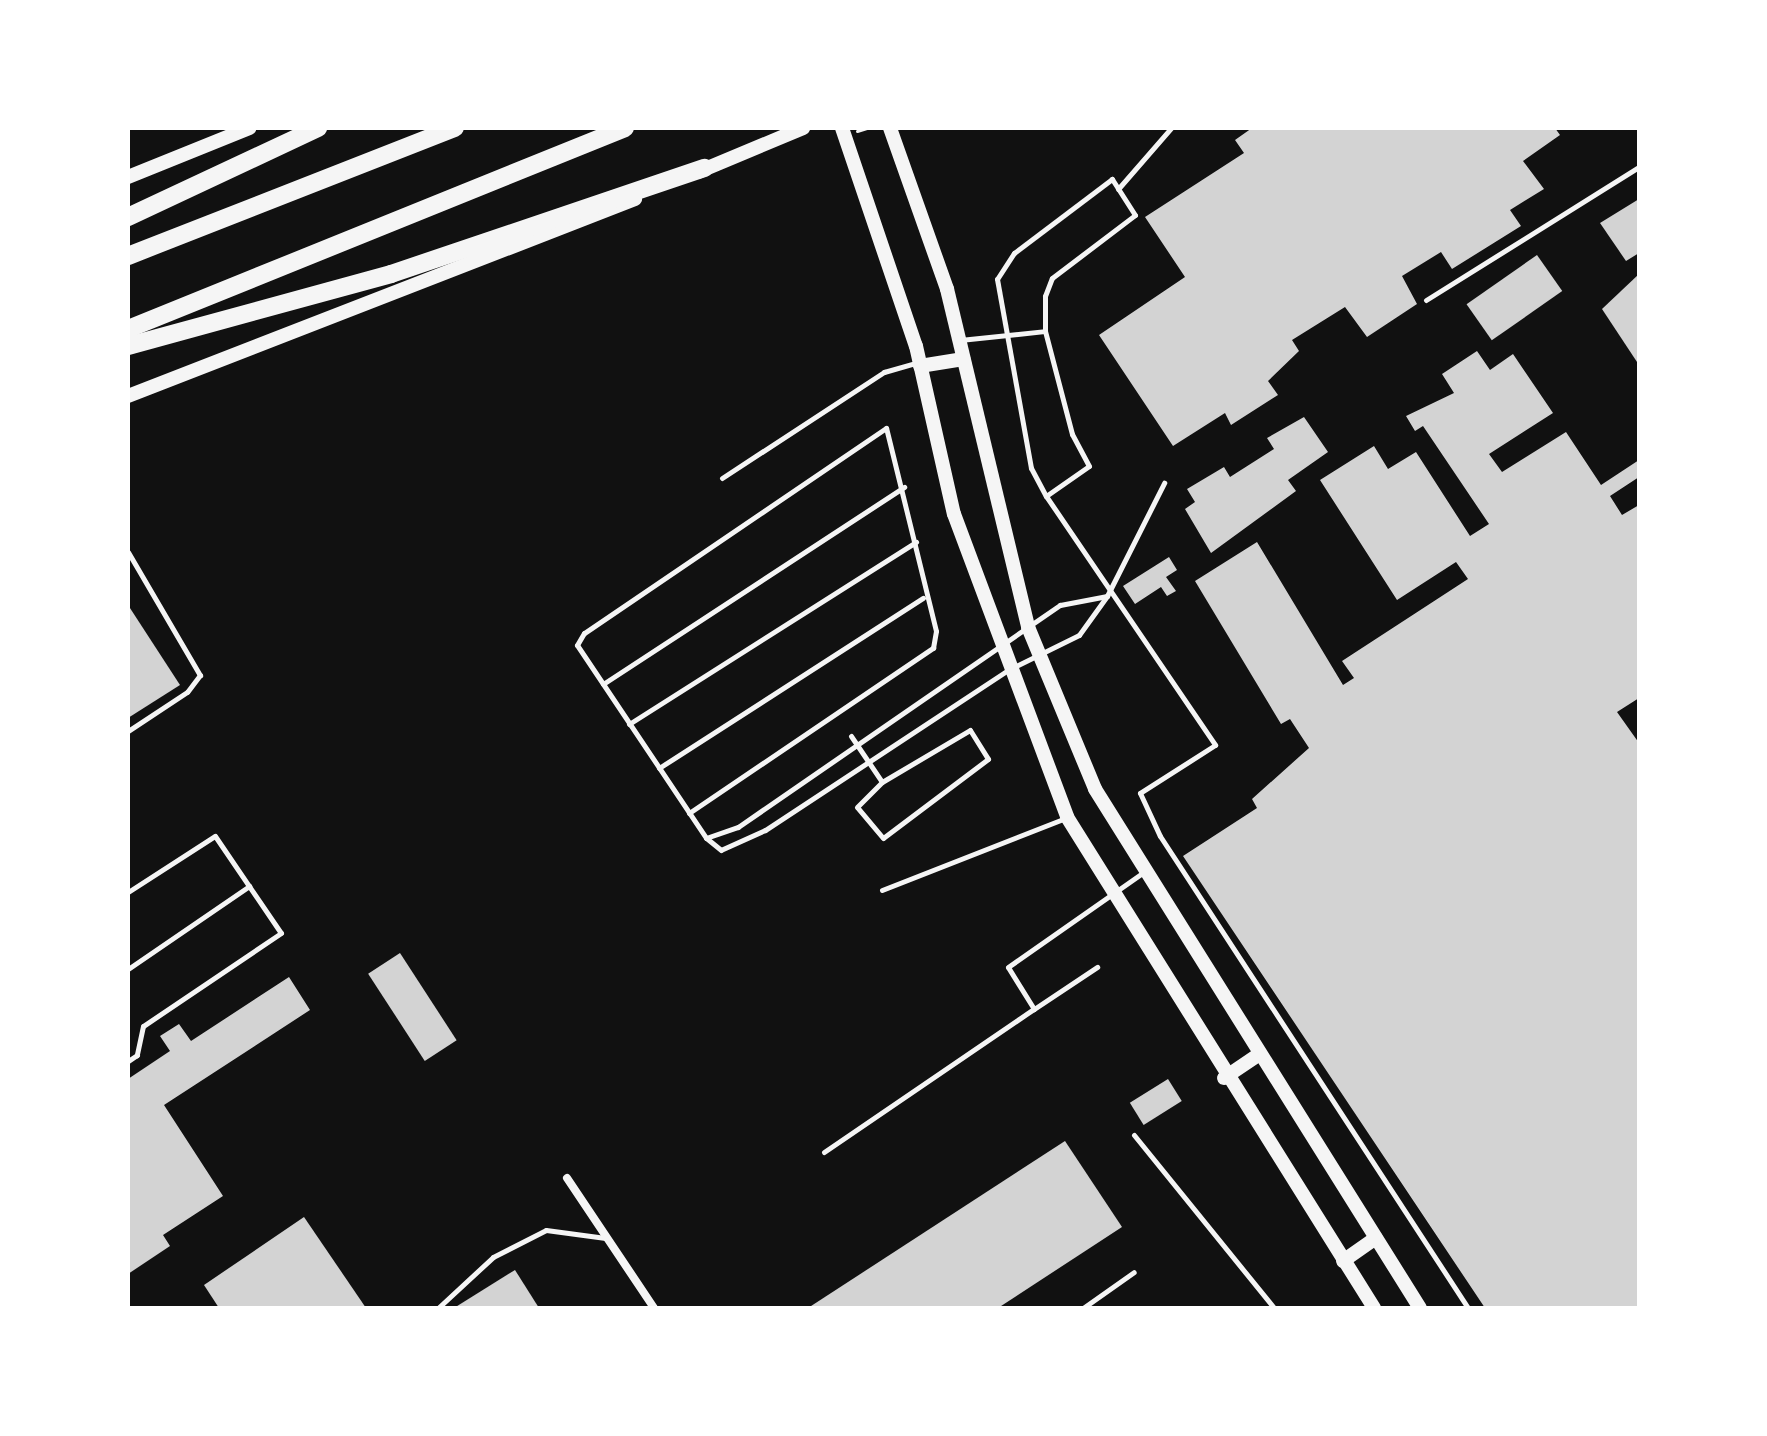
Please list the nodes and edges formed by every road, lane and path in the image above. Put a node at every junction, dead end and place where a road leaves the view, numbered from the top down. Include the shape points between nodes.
1 (249, 128) edge
2 (318, 128) edge
3 (455, 128) edge
4 (625, 128) edge
5 (803, 128) edge
6 (867, 128) edge
7 (890, 128) edge
8 (1171, 128) edge
9 (850, 130) edge
10 (1639, 167) edge
11 (705, 168) junction
12 (128, 177) edge
13 (1118, 189) junction
14 (128, 217) edge
15 (128, 256) edge
16 (1426, 300) dead end
17 (128, 329) edge
18 (1045, 331) junction
19 (1005, 335) junction
20 (959, 340) junction
21 (128, 346) edge
22 (963, 359) junction
23 (920, 364) junction
24 (128, 396) edge
25 (722, 478) dead end
26 (1164, 483) dead end
27 (904, 487) junction
28 (1046, 496) junction
29 (916, 542) junction
30 (128, 552) edge
31 (1114, 592) junction
32 (1107, 596) junction
33 (923, 598) junction
34 (1028, 627) junction
35 (999, 648) junction
36 (1037, 653) junction
37 (1008, 670) junction
38 (603, 684) junction
39 (629, 724) junction
40 (128, 731) edge
41 (851, 736) dead end
42 (857, 744) junction
43 (869, 762) junction
44 (659, 768) junction
45 (882, 782) junction
46 (689, 813) junction
47 (1067, 817) junction
48 (706, 838) junction
49 (1142, 873) junction
50 (249, 886) junction
51 (882, 890) dead end
52 (128, 892) edge
53 (1110, 895) junction
54 (1097, 967) dead end
55 (128, 969) edge
56 (1034, 1009) junction
57 (1257, 1056) junction
58 (128, 1061) edge
59 (1224, 1078) junction
60 (1134, 1135) dead end
61 (824, 1152) dead end
62 (567, 1178) dead end
63 (607, 1238) junction
64 (1376, 1238) junction
65 (1343, 1261) junction
66 (1134, 1272) dead end
67 (438, 1308) edge
68 (654, 1308) edge
69 (1083, 1308) edge
70 (1274, 1308) edge
71 (1374, 1308) edge
72 (1420, 1308) edge
73 (1468, 1308) edge

1 - 12 main road
2 - 14 highway
3 - 15 highway
4 - 17 highway
5 - 11 main road
6 - 9 path
7 - 20 main road
8 - 13 lane
9 - 23 main road
10 - 16 lane
11 - 21 highway via 391,274
11 - 24 main road via 413,290
13 - 18 lane via 1135,215 1052,278
13 - 19 lane via 1112,179 1001,267
18 - 19 lane
18 - 28 lane via 1072,434 1089,466
19 - 20 lane
19 - 28 lane via 1031,468
20 - 22 main road
22 - 23 main road
22 - 34 main road
23 - 25 lane via 884,372
23 - 35 main road via 954,514
26 - 31 lane
27 - 29 lane
27 - 38 lane
27 - 38 lane via 886,428 584,633 577,645
28 - 31 lane
29 - 33 lane
29 - 39 lane
30 - 40 lane via 200,675 187,692
31 - 32 lane
31 - 73 lane via 1215,745 1140,793 1160,836
32 - 34 lane via 1060,605
32 - 36 lane via 1079,635
33 - 44 lane
33 - 46 lane via 936,631 933,648
34 - 35 lane
34 - 36 main road
35 - 37 main road
35 - 42 lane
36 - 37 lane
36 - 49 main road via 1095,789
37 - 43 lane
37 - 47 main road
38 - 39 lane
39 - 44 lane
41 - 42 lane
42 - 43 lane
42 - 48 lane via 738,827
43 - 45 lane
43 - 48 lane via 765,830 721,850
44 - 46 lane
45 - 45 lane via 970,730 988,759 883,838 857,807
46 - 48 lane
47 - 51 lane
47 - 53 main road
49 - 53 lane
49 - 57 main road
50 - 52 lane via 215,836
50 - 55 lane
50 - 58 lane via 281,933 143,1026 137,1055
53 - 56 lane via 1008,967
53 - 59 main road
54 - 56 lane
56 - 61 lane
57 - 59 main road
57 - 64 main road
59 - 65 main road
60 - 70 lane
62 - 63 street
63 - 67 lane via 546,1230 493,1257
63 - 68 street
64 - 65 main road
64 - 72 main road
65 - 71 main road
66 - 69 lane

